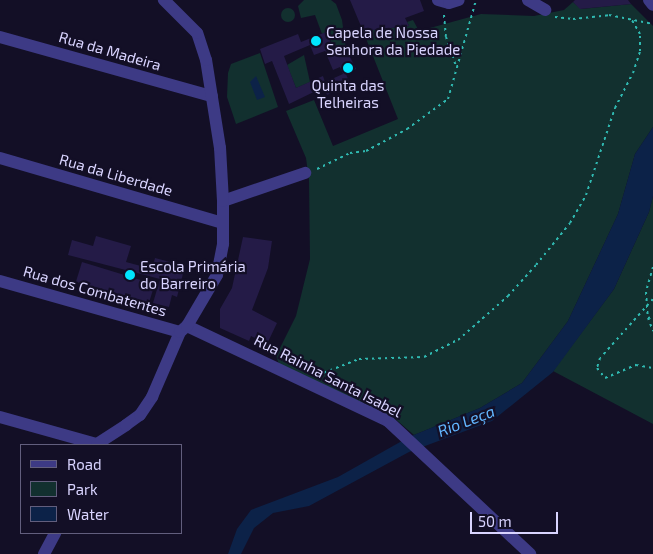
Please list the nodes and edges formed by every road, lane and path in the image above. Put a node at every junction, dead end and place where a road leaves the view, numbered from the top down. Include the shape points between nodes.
1 (459, 0) edge
2 (476, 0) edge
3 (528, 0) edge
4 (649, 0) edge
5 (162, 1) edge
6 (439, 1) edge
7 (653, 5) edge
8 (545, 10) joint
9 (632, 20) junction
10 (653, 24) edge
11 (0, 37) edge
12 (456, 66) junction
13 (212, 96) junction
14 (0, 158) edge
15 (305, 173) joint
16 (224, 201) junction
17 (224, 224) junction
18 (653, 267) edge
19 (0, 281) edge
20 (653, 299) edge
21 (647, 306) junction
22 (653, 316) edge
23 (648, 318) junction
24 (184, 329) junction
25 (653, 331) edge
26 (653, 368) edge
27 (307, 381) junction
28 (0, 417) edge
29 (94, 444) edge
30 (98, 444) edge
31 (54, 534) edge
32 (44, 554) edge
33 (530, 554) edge

1 - 6 street
2 - 12 path
3 - 8 street
4 - 7 street
5 - 13 street via 197,33
6 - 12 path
8 - 9 path via 560,17 609,15
9 - 10 path
9 - 27 path via 640,34 640,51 615,108 586,195 536,266 508,296 450,344 424,357 359,359 336,365
11 - 13 street, Rua da Madeira
12 - 15 path via 448,99 407,129 366,152 350,153
13 - 16 street
14 - 17 street, Rua da Liberdade
15 - 16 street
16 - 17 street
17 - 24 street via 219,268
18 - 21 path via 646,292
19 - 24 street, Rua dos Combatentes
20 - 21 path
21 - 23 path
21 - 26 path via 600,358 597,368 605,378 636,365
22 - 23 path
23 - 25 path
24 - 27 street, Rua Rainha Santa Isabel
24 - 30 street via 140,415
27 - 33 street, Rua Rainha Santa Isabel via 388,421 405,434
28 - 29 street
31 - 32 street

